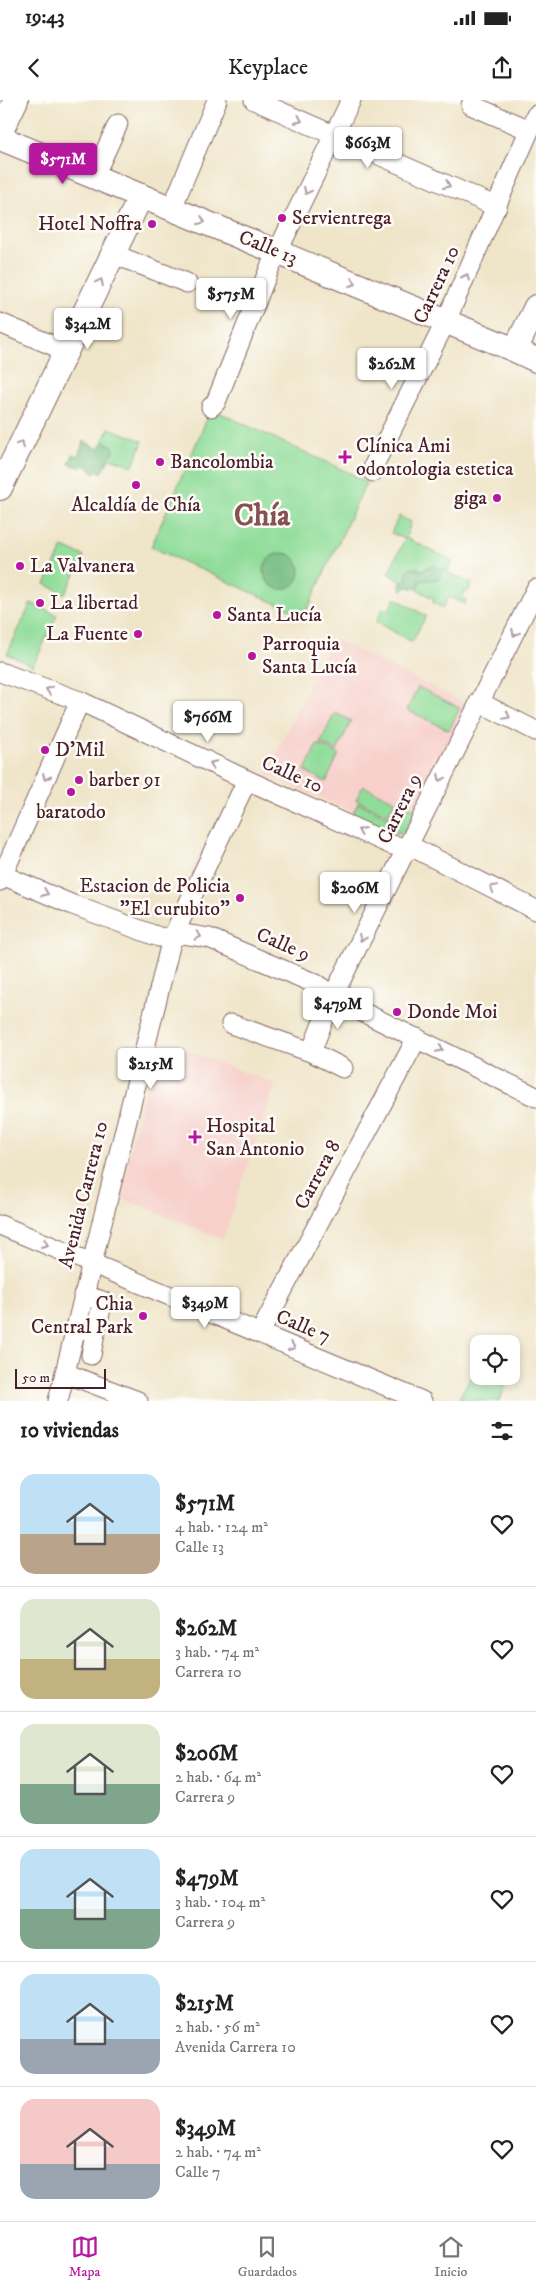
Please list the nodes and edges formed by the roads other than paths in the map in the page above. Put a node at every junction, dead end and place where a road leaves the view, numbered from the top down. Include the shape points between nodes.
1 (16, 100) edge
2 (216, 100) edge
3 (254, 100) edge
4 (351, 100) edge
5 (472, 105) dead end
6 (118, 124) dead end
7 (0, 133) edge
8 (531, 133) edge
9 (334, 135) junction
10 (0, 138) edge
11 (94, 176) junction
12 (141, 196) junction
13 (496, 207) junction
14 (172, 208) junction
15 (277, 252) junction
16 (113, 254) junction
17 (186, 283) dead end
18 (536, 307) edge
19 (446, 321) junction
20 (0, 323) edge
21 (66, 351) junction
22 (526, 355) edge
23 (211, 407) dead end
24 (373, 472) dead end
25 (0, 488) edge
26 (536, 589) edge
27 (0, 672) edge
28 (80, 701) junction
29 (479, 702) junction
30 (536, 731) edge
31 (248, 780) junction
32 (407, 847) junction
33 (1, 877) edge
34 (536, 910) edge
35 (172, 938) junction
36 (334, 996) junction
37 (230, 1024) dead end
38 (417, 1038) junction
39 (311, 1052) junction
40 (343, 1068) dead end
41 (536, 1097) edge
42 (0, 1225) edge
43 (90, 1263) junction
44 (83, 1295) junction
45 (76, 1326) junction
46 (95, 1334) junction
47 (260, 1334) junction
48 (90, 1355) dead end
49 (65, 1373) junction
50 (58, 1401) edge
51 (138, 1401) edge
52 (422, 1401) edge

1 - 7 main road
2 - 14 street
3 -> 9 street
4 - 9 street
5 - 8 street
6 - 11 street
8 - 13 street, Carrera 10
9 -> 13 street
9 -> 15 street
10 - 11 main road, Calle 13
11 - 12 main road, Calle 13
12 - 14 main road, Calle 13
12 - 16 main road
19 -> 13 street, Carrera 10
14 -> 15 main road, Calle 13
15 -> 19 main road, Calle 13
15 - 23 street via 216,402
16 - 17 street
21 -> 16 main road
18 - 22 main road
19 - 22 main road, Calle 13
19 - 24 street, Carrera 10
20 - 21 street
25 -> 21 main road
26 -> 29 street, Carrera 9
28 -> 27 street, Calle 10
31 -> 28 street, Calle 10
28 -> 33 street
29 -> 30 street
29 -> 32 street, Carrera 9
32 -> 31 street, Calle 10 via 392,845
31 - 35 street, Avenida Carrera 10
34 -> 32 street, Calle 10
32 -> 36 street, Carrera 9
33 -> 35 street, Calle 9 via 159,937
35 -> 36 street, Calle 9 via 183,934 208,938 316,984
35 - 43 street, Avenida Carrera 10
36 - 38 street, Calle 9
36 - 39 street, Carrera 9
37 - 39 street
38 -> 41 street, Calle 9
38 - 47 street, Carrera 8
39 - 40 street
42 -> 43 street, Calle 7
43 - 44 street, Avenida Carrera 10
43 - 47 street, Calle 7
44 - 45 street, Avenida Carrera 10
44 - 46 street via 103,1301
45 - 46 street
45 - 49 street, Avenida Carrera 10
46 - 48 street
47 -> 52 street, Calle 7
49 - 50 street, Avenida Carrera 10
49 - 51 street

